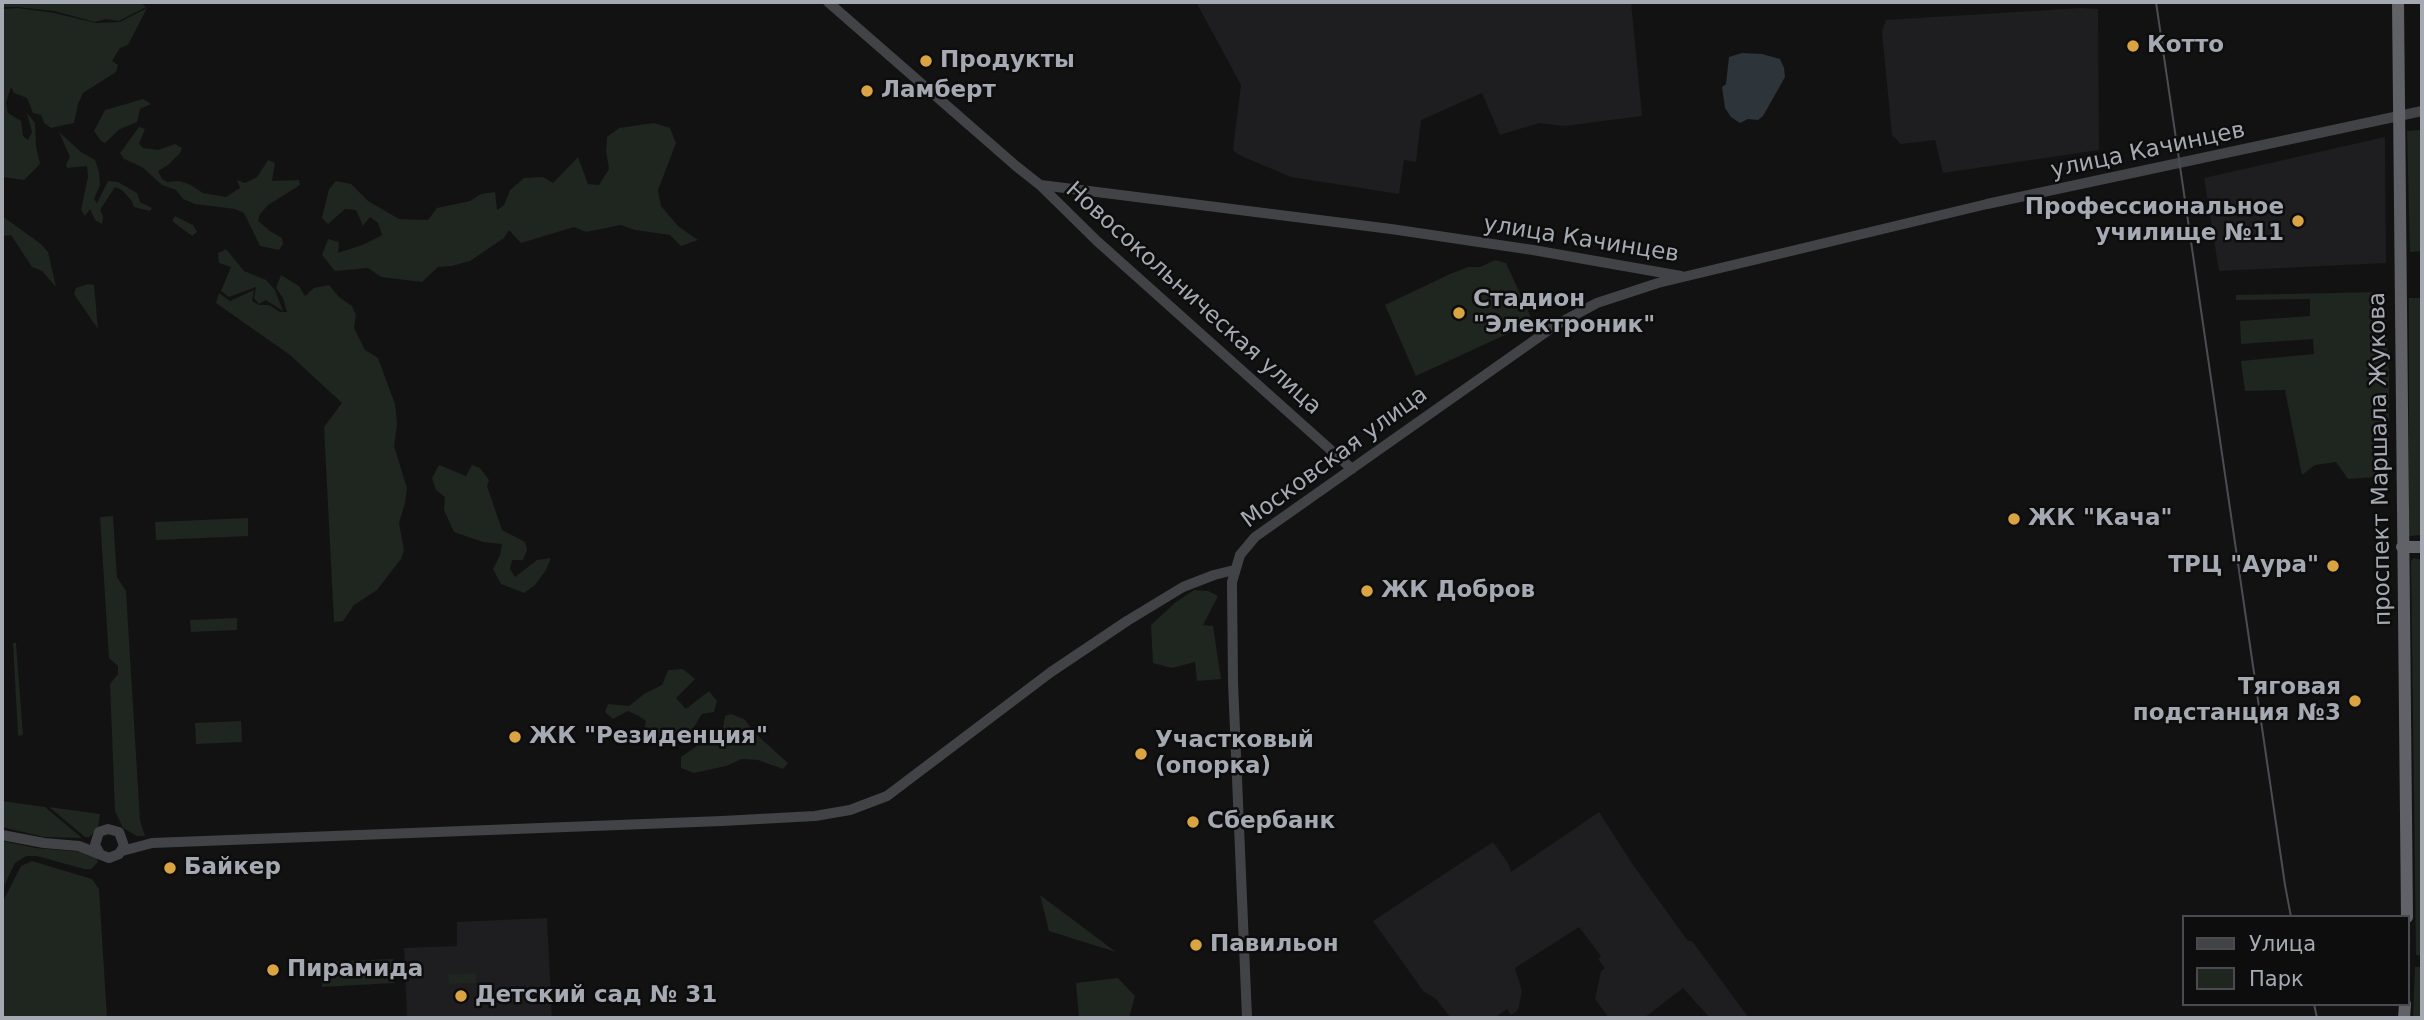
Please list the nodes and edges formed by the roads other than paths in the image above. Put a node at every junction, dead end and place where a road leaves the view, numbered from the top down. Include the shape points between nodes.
1 (828, 2) edge
2 (2398, 2) edge
3 (2422, 111) edge
4 (2400, 115) junction
5 (1040, 185) junction
6 (1689, 277) junction
7 (1352, 469) junction
8 (2402, 547) junction
9 (2422, 547) edge
10 (1234, 569) junction
11 (119, 832) junction
12 (2, 835) edge
13 (97, 835) junction
14 (152, 843) junction
15 (63, 844) junction
16 (122, 851) junction
17 (100, 854) junction
18 (2407, 915) edge
19 (1247, 1018) edge

1 - 5 main road
2 - 4 highway, проспект Маршала Жукова
3 - 4 main road, улица Качинцев
4 - 6 main road, улица Качинцев via 1987,204
4 - 8 highway, проспект Маршала Жукова
5 - 6 main road, улица Качинцев via 1391,229
5 - 7 main road, Новосокольническая улица
6 - 7 main road, Московская улица via 1626,292 1556,325
7 - 10 main road, Московская улица via 1255,537
8 - 9 highway
8 - 18 highway, проспект Маршала Жукова
10 - 14 main road via 1183,587 1128,621 1051,672 887,796 850,810 816,816
10 - 19 main road via 1233,682
11 - 13 main road via 108,829
11 - 14 main road
11 - 16 main road via 124,841
12 - 15 main road
13 - 15 main road
13 - 17 main road via 95,845
14 - 16 main road
15 - 17 main road
16 - 17 main road via 109,858

